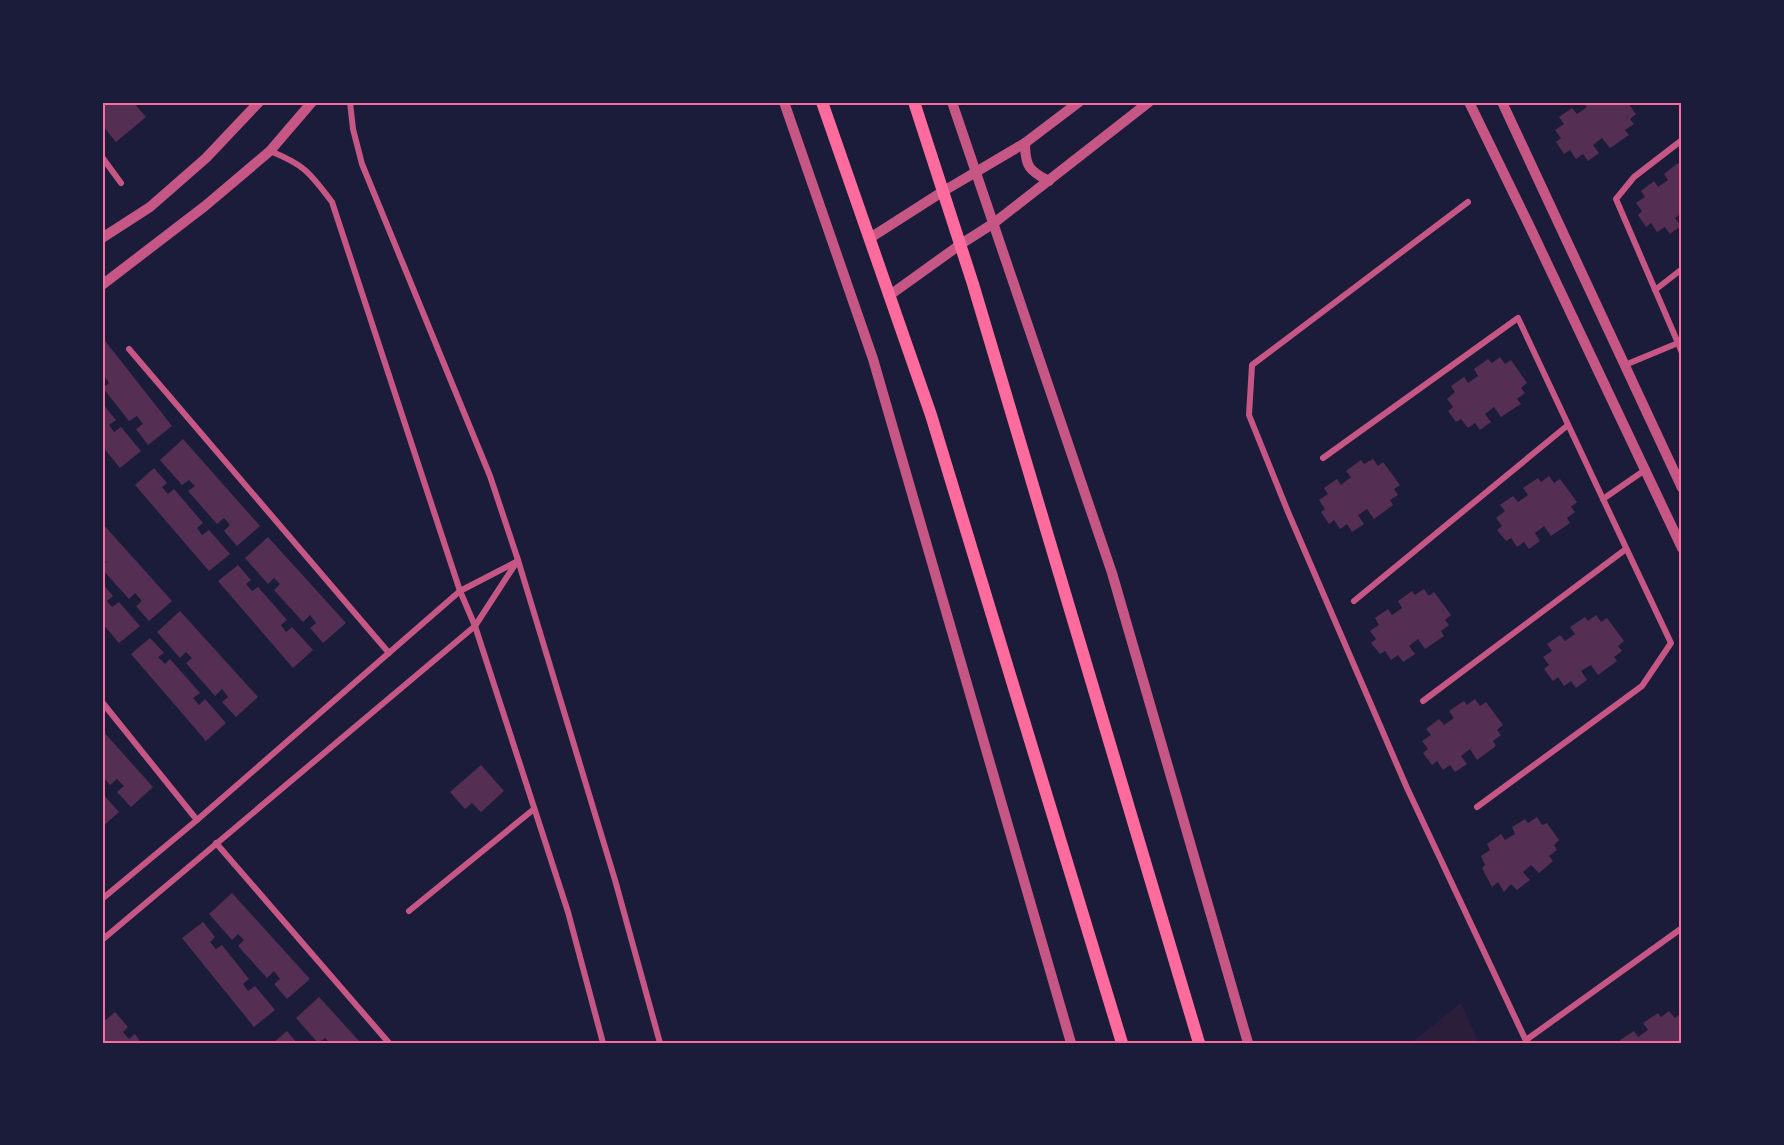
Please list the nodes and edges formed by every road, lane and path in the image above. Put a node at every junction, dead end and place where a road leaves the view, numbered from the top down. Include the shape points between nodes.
1 (259, 102) edge
2 (312, 102) edge
3 (350, 102) edge
4 (784, 102) edge
5 (822, 102) edge
6 (914, 102) edge
7 (952, 102) edge
8 (1079, 102) edge
9 (1149, 102) edge
10 (1469, 102) edge
11 (1502, 102) edge
12 (1682, 140) edge
13 (1025, 143) junction
14 (270, 151) junction
15 (102, 157) edge
16 (977, 171) junction
17 (1049, 181) junction
18 (121, 183) dead end
19 (942, 192) junction
20 (1468, 202) dead end
21 (994, 223) junction
22 (102, 238) edge
23 (870, 238) junction
24 (961, 244) junction
25 (1682, 269) edge
26 (102, 285) edge
27 (1655, 290) junction
28 (890, 295) junction
29 (1678, 343) junction
30 (129, 349) dead end
31 (1682, 353) edge
32 (1625, 365) junction
33 (1568, 425) junction
34 (1323, 458) dead end
35 (1645, 470) junction
36 (1682, 488) edge
37 (1603, 499) junction
38 (1626, 549) junction
39 (1682, 549) edge
40 (518, 561) junction
41 (460, 591) junction
42 (1354, 601) dead end
43 (475, 626) junction
44 (389, 653) junction
45 (1423, 701) dead end
46 (102, 702) edge
47 (1477, 807) dead end
48 (534, 809) junction
49 (197, 820) junction
50 (216, 843) junction
51 (102, 899) edge
52 (409, 910) dead end
53 (1682, 928) edge
54 (102, 940) edge
55 (1526, 1042) edge
56 (389, 1043) edge
57 (603, 1043) edge
58 (660, 1043) edge
59 (1071, 1043) edge
60 (1122, 1043) edge
61 (1199, 1043) edge
62 (1248, 1043) edge

1 - 22 street via 206,158 150,207
2 - 14 street
3 - 40 street via 362,164 490,476
4 - 59 street via 873,359
5 - 23 main road
6 - 19 main road
7 - 16 street
8 - 13 street
9 - 17 street
10 - 35 street
11 - 32 street
12 - 27 street via 1634,177 1616,199
13 - 16 street
13 - 17 street via 1025,159 1034,174
14 - 26 street
14 - 41 street via 310,173 332,202
15 - 18 street
16 - 19 street
16 - 21 street
17 - 21 street
19 - 23 street
19 - 24 main road
20 - 55 street via 1252,365 1249,415 1407,788
21 - 24 street
21 - 62 street via 1112,573
23 - 28 main road
24 - 28 street
24 - 61 main road
25 - 27 street
27 - 29 street
28 - 60 main road via 931,415
29 - 31 street
29 - 32 street
30 - 44 street
32 - 36 street
33 - 34 street via 1518,318
33 - 37 street
33 - 42 street
35 - 37 street
35 - 39 street
37 - 38 street
38 - 45 street
38 - 47 street via 1671,643 1642,686
40 - 41 street
40 - 43 street
40 - 58 street
41 - 43 street
41 - 44 street
43 - 48 street
43 - 50 street
44 - 49 street
46 - 49 street
48 - 52 street
48 - 57 street via 568,912
49 - 51 street
50 - 54 street
50 - 56 street
53 - 55 street

